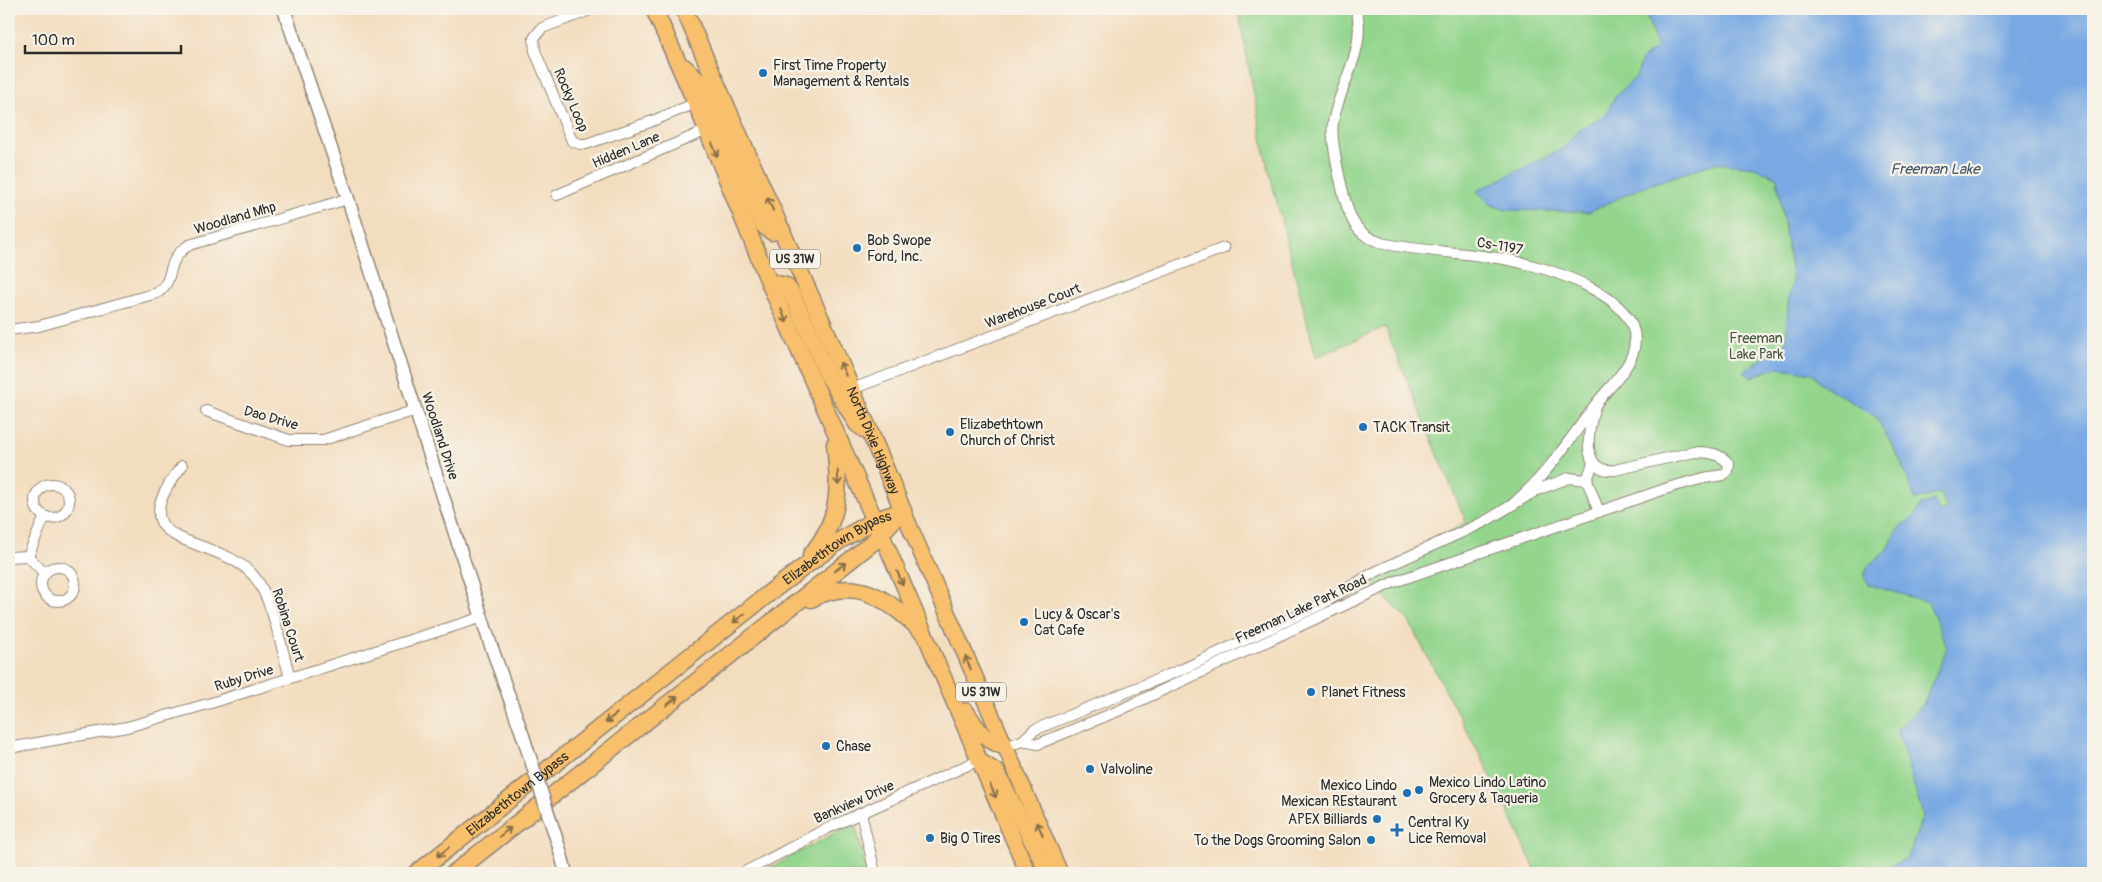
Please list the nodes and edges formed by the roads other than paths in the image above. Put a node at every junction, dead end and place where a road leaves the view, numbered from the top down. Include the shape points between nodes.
1 (284, 9) edge
2 (593, 9) edge
3 (654, 9) edge
4 (674, 9) edge
5 (684, 9) edge
6 (1356, 9) edge
7 (677, 60) junction
8 (696, 102) junction
9 (729, 113) junction
10 (707, 130) junction
11 (556, 195) dead end
12 (348, 199) junction
13 (782, 230) junction
14 (1224, 248) dead end
15 (769, 282) junction
16 (9, 330) edge
17 (852, 389) junction
18 (1595, 405) junction
19 (416, 410) junction
20 (206, 411) dead end
21 (833, 430) junction
22 (871, 434) junction
23 (1593, 463) junction
24 (182, 466) dead end
25 (1587, 480) junction
26 (1514, 503) junction
27 (903, 511) junction
28 (1599, 512) junction
29 (45, 516) dead end
30 (878, 526) junction
31 (28, 556) junction
32 (9, 557) edge
33 (45, 574) dead end
34 (777, 587) junction
35 (780, 615) junction
36 (483, 617) junction
37 (924, 635) junction
38 (290, 678) junction
39 (1022, 741) junction
40 (1005, 747) junction
41 (9, 748) edge
42 (979, 760) junction
43 (861, 813) junction
44 (1026, 868) edge
45 (417, 873) edge
46 (454, 873) edge
47 (566, 873) edge
48 (743, 873) edge
49 (875, 873) edge
50 (1037, 873) edge
51 (1048, 873) edge
52 (1060, 873) edge

1 - 12 street, Woodland Drive
2 - 8 street, Rocky Loop via 542,28 534,38 535,51 572,141 586,144
3 - 7 highway, US 31W
4 - 9 highway via 688,42
5 - 9 highway, North Dixie Highway / US 31W
6 - 18 street, Cs-1197 via 1358,45 1332,125 1339,174 1355,225 1370,239 1381,243 1480,255 1540,268 1592,289 1613,302 1628,318 1635,339 1634,349 1619,375
7 - 8 highway, US 31W
7 - 13 highway via 703,86 763,225 772,232
8 - 10 highway, US 31W
13 -> 9 highway, North Dixie Highway / US 31W
10 - 11 street, Hidden Lane
10 -> 15 highway, US 31W
12 - 16 street, Woodland Mhp via 189,245 174,259 168,282 157,293 39,326
12 - 19 street, Woodland Drive
17 -> 13 highway, North Dixie Highway / US 31W
14 - 17 street, Warehouse Court
15 -> 21 highway, US 31W
15 - 22 highway via 786,286 792,294 811,340 847,409 857,424
17 - 22 highway, North Dixie Highway / US 31W
18 - 23 street via 1589,425 1589,450
18 - 26 street, Cs-1197 via 1545,473
19 - 20 street, Dao Drive via 323,440 289,440
19 - 36 street, Woodland Drive
21 - 30 highway, US 31W
21 -> 34 highway via 839,478 835,512 820,545
22 - 27 highway, North Dixie Highway / US 31W
23 - 25 street
23 - 28 street, Freeman Lake Park Road via 1602,469 1615,470 1694,452 1712,452 1729,464 1724,475 1692,480
24 - 38 street, Robina Court via 161,497 158,510 165,529 176,537 235,561 254,576 268,604
25 - 26 street via 1569,478
25 - 28 street
26 - 39 street, Freeman Lake Park Road via 1468,530 1373,573 1322,604 1184,669 1034,730
27 - 30 highway, Elizabethtown Bypass
40 -> 27 main road, North Dixie Highway / US 31W
28 - 39 street, Freeman Lake Park Road via 1394,582 1118,711 1038,744
29 - 31 street
30 - 34 highway, Elizabethtown Bypass via 839,541
35 -> 30 highway, Elizabethtown Bypass via 872,543
30 -> 37 main road, US 31W
31 - 32 street
31 - 33 street
34 -> 45 highway, Elizabethtown Bypass
35 - 37 highway via 822,593 852,589 883,599
46 -> 35 highway, Elizabethtown Bypass
36 - 38 street, Ruby Drive
36 - 47 street, Woodland Drive, bridge
37 - 40 main road via 939,646 964,707 976,727 990,742
37 - 42 main road, US 31W
38 - 41 street, Ruby Drive via 127,727
39 - 40 street, Freeman Lake Park Road
52 -> 40 main road, North Dixie Highway / US 31W
42 - 43 street, Bankview Drive
42 -> 44 main road, US 31W
42 - 51 main road via 997,772
43 - 48 street, Bankview Drive
43 - 49 street
44 - 50 main road via 1035,869

